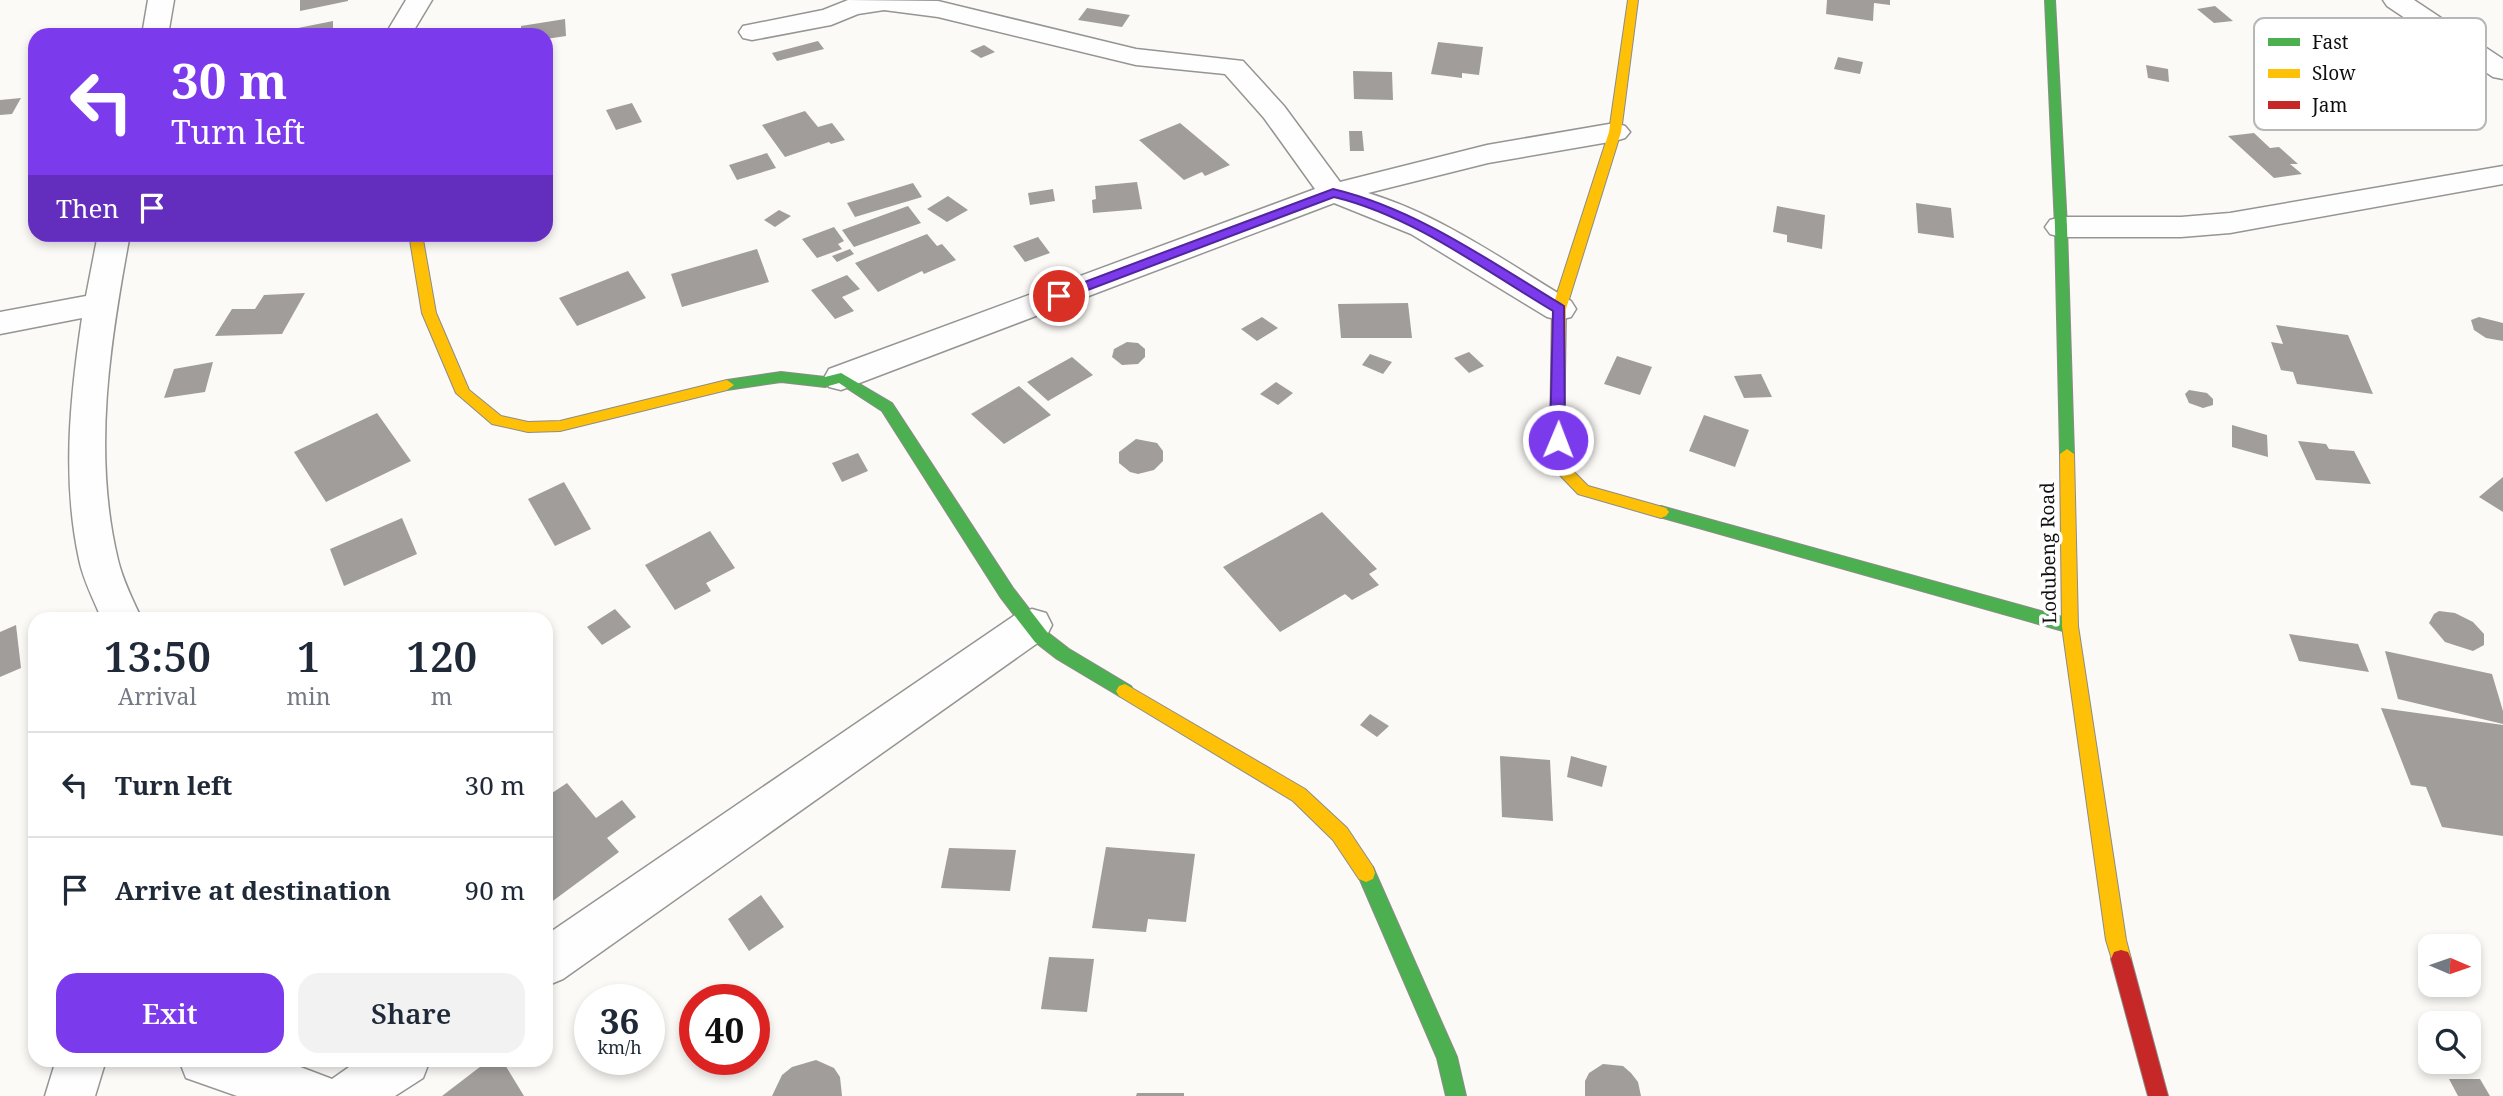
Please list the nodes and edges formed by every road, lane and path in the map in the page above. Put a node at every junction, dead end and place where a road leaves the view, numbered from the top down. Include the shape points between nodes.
1 (161, 0) edge
2 (419, 0) edge
3 (1633, 0) edge
4 (2050, 0) edge
5 (2396, 0) edge
6 (2423, 18) edge
7 (156, 28) edge
8 (402, 28) edge
9 (752, 33) dead end
10 (2486, 60) edge
11 (2503, 71) edge
12 (1615, 132) junction
13 (2503, 175) edge
14 (1333, 193) junction
15 (2061, 227) junction
16 (112, 242) edge
17 (416, 242) edge
18 (99, 304) junction
19 (1559, 309) junction
20 (0, 323) edge
21 (841, 378) junction
22 (118, 612) edge
23 (1032, 625) junction
24 (2070, 626) junction
25 (553, 958) edge
26 (225, 1067) edge
27 (394, 1067) edge
28 (313, 1096) edge
29 (350, 1096) edge
30 (1456, 1096) edge
31 (2158, 1096) edge

1 - 7 street
2 - 8 street
3 - 12 street
4 - 15 street, Lodubeng Road
5 - 6 street
9 - 14 street via 884,2 938,9 1136,57 1233,67 1274,111
10 - 11 street
12 - 14 street via 1487,154
12 - 19 street
13 - 15 street via 2230,223
14 - 19 street via 1393,213
14 - 21 street
15 - 24 street, Lodubeng Road
16 - 18 street
17 - 21 street via 429,313 463,393 497,420 528,427 560,426 739,382
18 - 20 street
18 - 22 street via 85,450 98,561
19 - 24 street via 1558,440 1563,470 1583,490
21 - 23 street via 887,407
23 - 25 street
23 - 30 street via 1063,654 1299,795 1340,834 1370,881 1447,1057
24 - 31 street, Lodubeng Road via 2116,940
26 - 28 street
27 - 29 street

